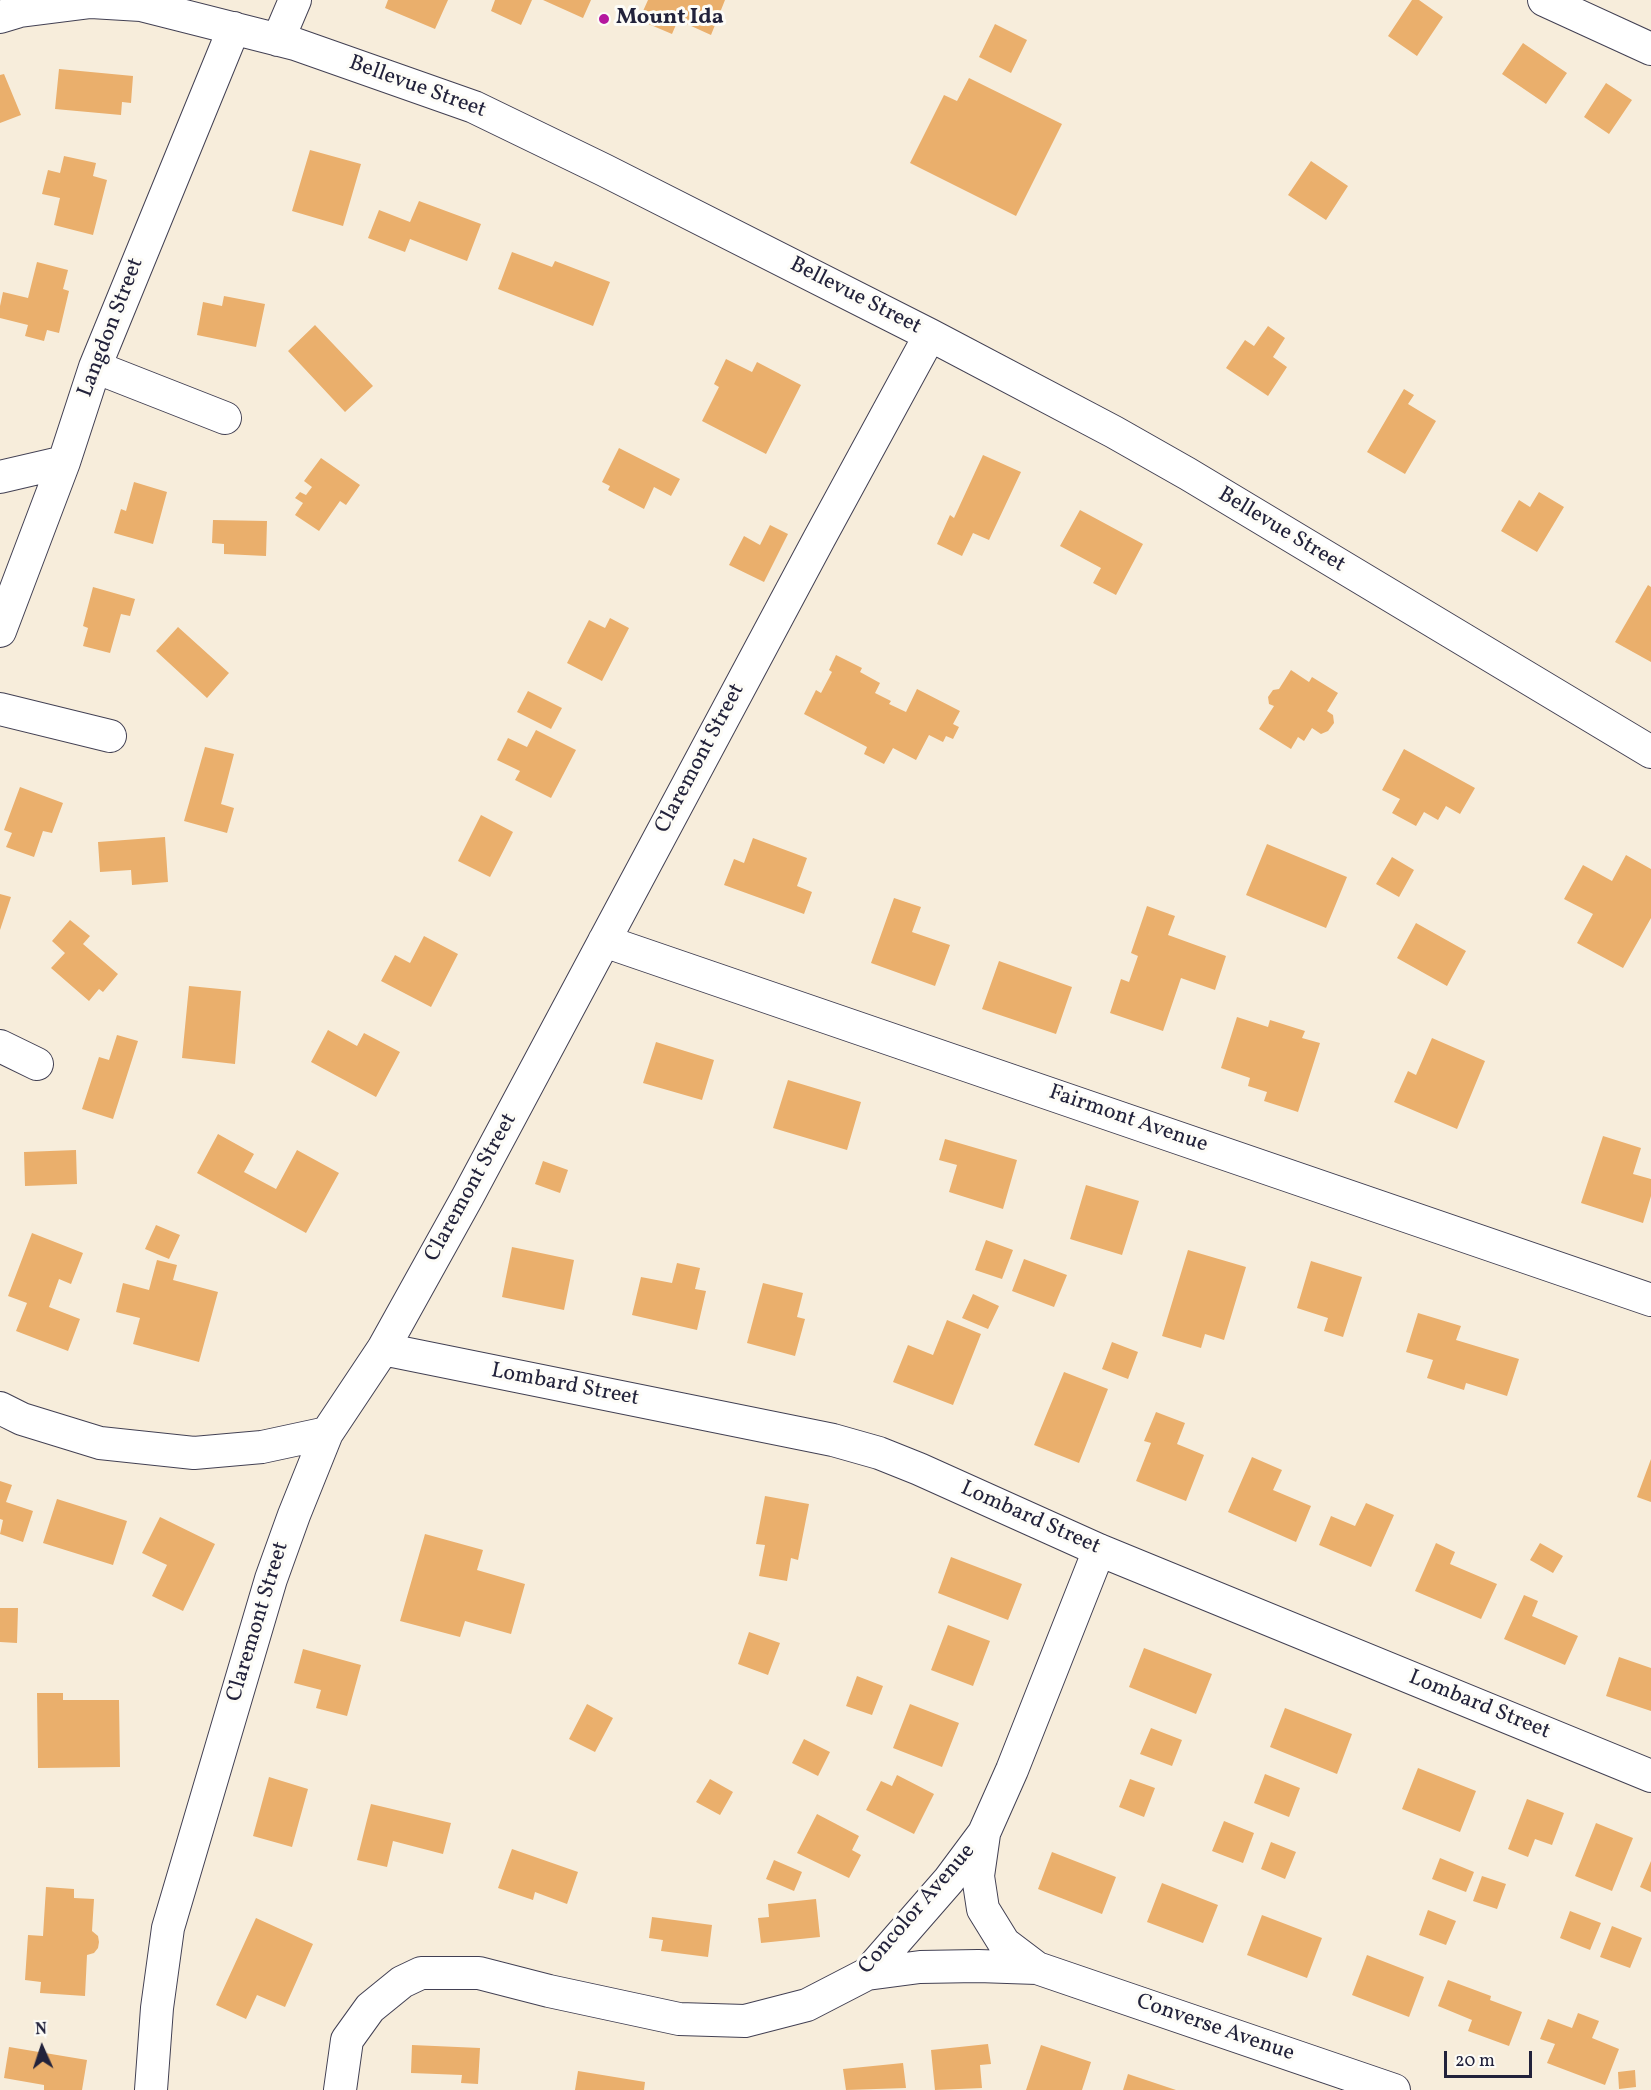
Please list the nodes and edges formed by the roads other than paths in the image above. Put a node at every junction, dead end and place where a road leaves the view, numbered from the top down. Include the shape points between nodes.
1 (295, 0) edge
2 (1545, 0) edge
3 (0, 17) edge
4 (234, 28) junction
5 (278, 40) junction
6 (1651, 50) edge
7 (930, 335) junction
8 (95, 367) junction
9 (225, 418) dead end
10 (64, 462) junction
11 (0, 477) edge
12 (0, 631) edge
13 (0, 709) edge
14 (110, 736) dead end
15 (1651, 752) edge
16 (604, 941) junction
17 (0, 1046) edge
18 (37, 1065) dead end
19 (1651, 1300) edge
20 (383, 1349) junction
21 (0, 1408) edge
22 (327, 1433) junction
23 (1099, 1550) junction
24 (1651, 1776) edge
25 (984, 1833) junction
26 (1036, 1968) junction
27 (867, 1974) junction
28 (151, 2090) edge
29 (340, 2090) edge
30 (1394, 2090) edge

1 - 5 street
2 - 6 street
3 - 4 street, Bellevue Street via 91,2 141,5
4 - 5 street, Bellevue Street
4 - 8 street, Langdon Street
5 - 7 street, Bellevue Street via 474,107
7 - 15 street, Bellevue Street via 1178,469
7 - 16 street, Claremont Street
8 - 9 street
8 - 10 street, Langdon Street
10 - 11 street
10 - 12 street, Langdon Street
13 - 14 street
16 - 19 street, Fairmont Avenue
16 - 20 street, Claremont Street
17 - 18 street
20 - 22 street, Claremont Street
20 - 23 street, Lombard Street via 832,1440 879,1453
21 - 22 street via 22,1419 100,1443 194,1452 262,1448
22 - 28 street, Claremont Street via 271,1579 168,1928
23 - 24 street, Lombard Street
23 - 25 street, Concolor Avenue
25 - 26 street, Converse Avenue via 978,1875 984,1909 1004,1943
25 - 27 street, Concolor Avenue via 949,1880
26 - 27 street, Converse Avenue via 920,1967
26 - 30 street, Converse Avenue
27 - 29 street, Concolor Avenue via 807,2005 745,2020 679,2019 479,1972 421,1973 402,1982 370,2008 347,2040

